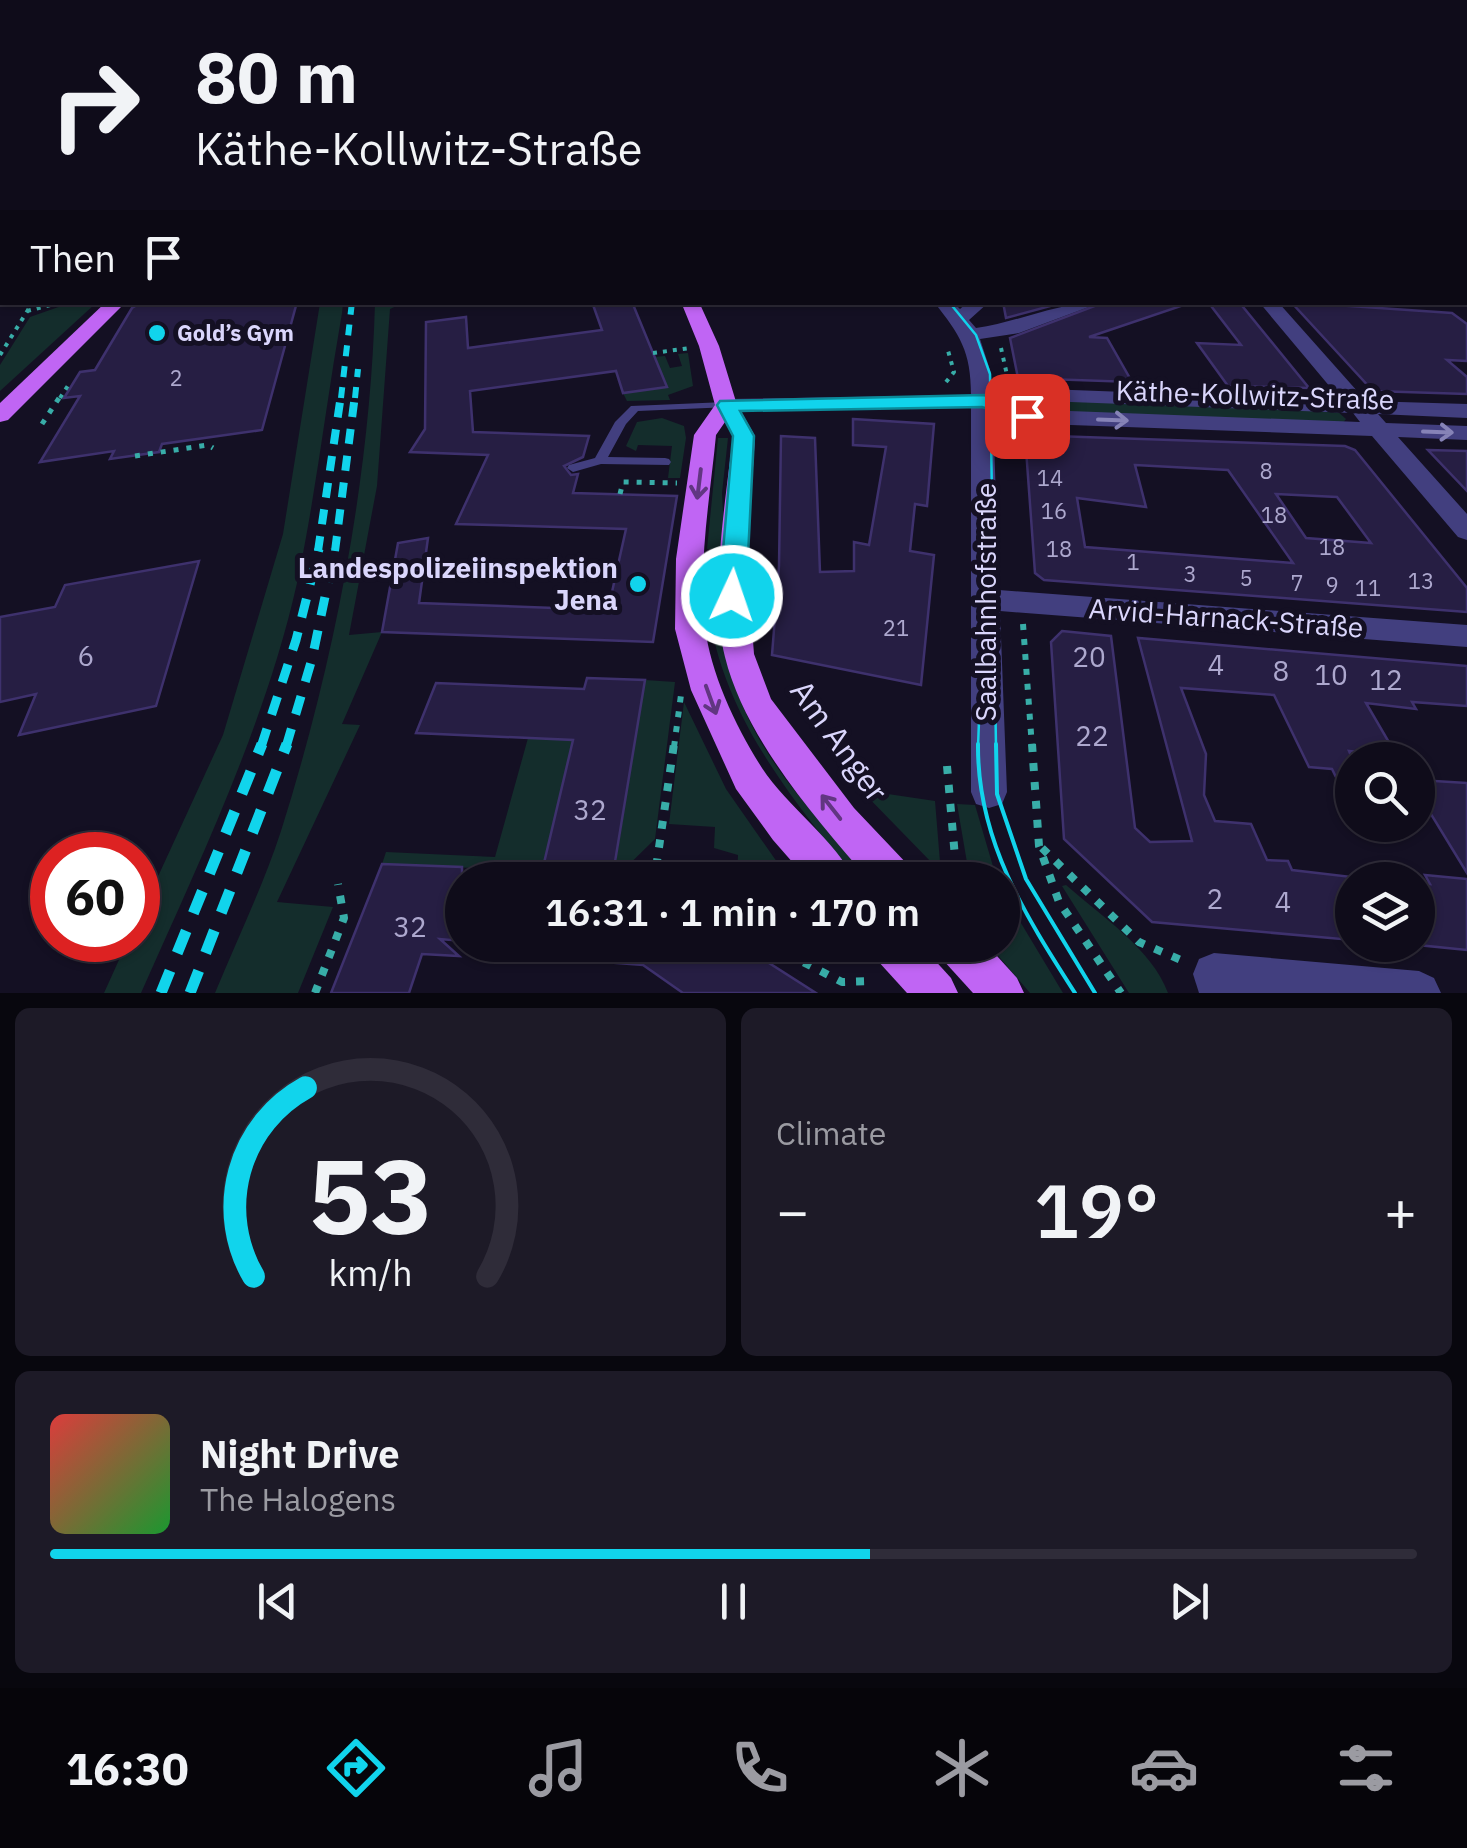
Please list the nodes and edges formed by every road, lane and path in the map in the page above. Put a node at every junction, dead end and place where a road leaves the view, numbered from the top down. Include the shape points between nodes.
1 (31, 305) edge
2 (51, 305) edge
3 (114, 305) edge
4 (691, 305) edge
5 (947, 305) edge
6 (978, 305) edge
7 (1083, 305) edge
8 (1271, 305) edge
9 (28, 311) junction
10 (965, 326) junction
11 (993, 333) junction
12 (693, 348) dead end
13 (653, 353) dead end
14 (0, 355) edge
15 (954, 372) dead end
16 (1007, 375) dead end
17 (69, 384) dead end
18 (938, 386) dead end
19 (984, 401) junction
20 (726, 405) junction
21 (1357, 407) junction
22 (1467, 411) edge
23 (0, 415) edge
24 (42, 424) dead end
25 (1377, 430) junction
26 (1467, 433) edge
27 (213, 448) dead end
28 (136, 457) dead end
29 (600, 460) junction
30 (666, 462) dead end
31 (573, 468) dead end
32 (686, 483) dead end
33 (620, 494) dead end
34 (1467, 530) edge
35 (986, 599) junction
36 (1023, 624) dead end
37 (1467, 636) edge
38 (685, 683) dead end
39 (947, 766) dead end
40 (989, 792) dead end
41 (1039, 846) junction
42 (657, 862) edge
43 (817, 862) edge
44 (879, 862) edge
45 (955, 862) edge
46 (338, 884) dead end
47 (808, 962) edge
48 (970, 962) edge
49 (882, 963) edge
50 (1218, 984) edge
51 (992, 992) edge
52 (315, 993) edge
53 (936, 993) edge
54 (1121, 993) edge
55 (1419, 993) edge

1 - 9 path
2 - 9 path
3 - 23 main road
4 - 20 main road, Am Anger
5 - 10 street
6 - 10 street
7 - 11 street
8 - 21 street
9 - 14 path
10 - 11 street
10 - 19 street, Saalbahnhofstraße
11 - 16 path
12 - 13 path
15 - 18 path
17 - 24 path
19 - 20 street, Käthe-Kollwitz-Straße
19 - 21 street, Käthe-Kollwitz-Straße via 1019,394
19 -> 25 street, Käthe-Kollwitz-Straße via 1043,417
19 - 35 street, Saalbahnhofstraße
20 - 29 lane via 635,408
20 -> 43 main road via 705,435 690,559 690,629 706,690 749,778
44 -> 20 main road, Am Anger via 757,705 739,654 732,596 744,436
21 - 22 street, Käthe-Kollwitz-Straße
21 - 25 street
25 -> 26 street, Käthe-Kollwitz-Straße
25 - 34 street
27 - 28 path
29 - 30 lane
29 - 31 lane
32 - 33 path via 623,482
35 - 37 street, Arvid-Harnack-Straße
35 - 40 street, Saalbahnhofstraße
36 - 41 path
38 - 42 path
39 - 45 path
41 - 50 path via 1139,942
41 - 54 path via 1060,902
46 - 52 path via 344,918
47 - 49 path via 842,982
48 - 51 main road
49 - 53 main road
50 - 55 street

